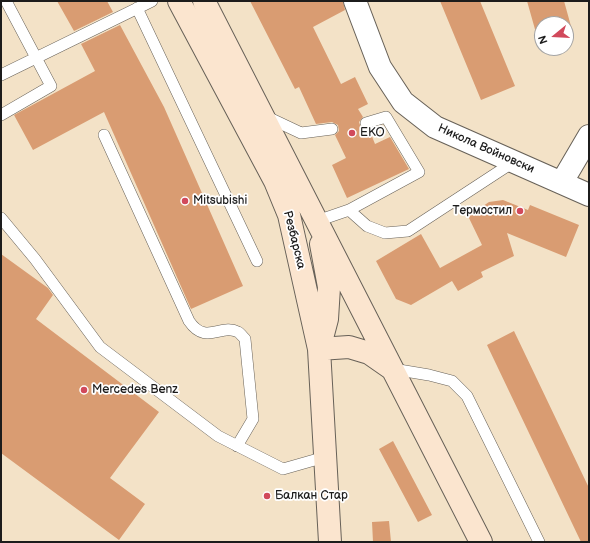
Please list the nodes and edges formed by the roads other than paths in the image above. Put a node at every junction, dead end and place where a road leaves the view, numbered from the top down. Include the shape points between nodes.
1 (6, 1) edge
2 (152, 1) edge
3 (179, 1) edge
4 (204, 1) edge
5 (354, 1) edge
6 (137, 8) junction
7 (36, 58) junction
8 (1, 75) edge
9 (262, 115) junction
10 (1, 116) edge
11 (366, 123) dead end
12 (332, 130) dead end
13 (104, 135) dead end
14 (589, 136) edge
15 (515, 161) junction
16 (562, 182) junction
17 (589, 194) edge
18 (349, 210) junction
19 (1, 218) edge
20 (317, 221) junction
21 (257, 260) dead end
22 (319, 349) junction
23 (393, 369) junction
24 (237, 446) junction
25 (325, 457) junction
26 (330, 542) edge
27 (481, 542) edge
28 (539, 542) edge

1 - 7 lane
2 - 6 lane
3 - 22 street, Резбарска via 275,181 289,215
4 - 9 street, Резбарска
5 - 15 street, Никола Войновски via 380,67 403,102 435,126
6 - 7 lane
6 - 21 lane
7 - 8 lane
7 - 10 lane via 51,86
9 - 12 lane via 301,133
9 - 20 street, Резбарска
11 - 18 lane via 386,118 419,172
13 - 24 lane via 194,328 203,333 229,330 238,332 245,338 253,419
14 - 16 street
15 - 16 street, Никола Войновски
15 - 18 lane via 408,231 379,231 367,226
16 - 17 street, Никола Войновски
18 - 20 lane
19 - 24 lane via 35,259 100,347 218,436
20 - 22 street, Резбарска via 328,287 327,319
20 - 23 street, Резбарска
22 - 23 street via 349,347 368,353
22 - 25 street
23 - 27 street, Резбарска
23 - 28 lane via 452,381 467,396
24 - 25 lane via 283,469
25 - 26 street

